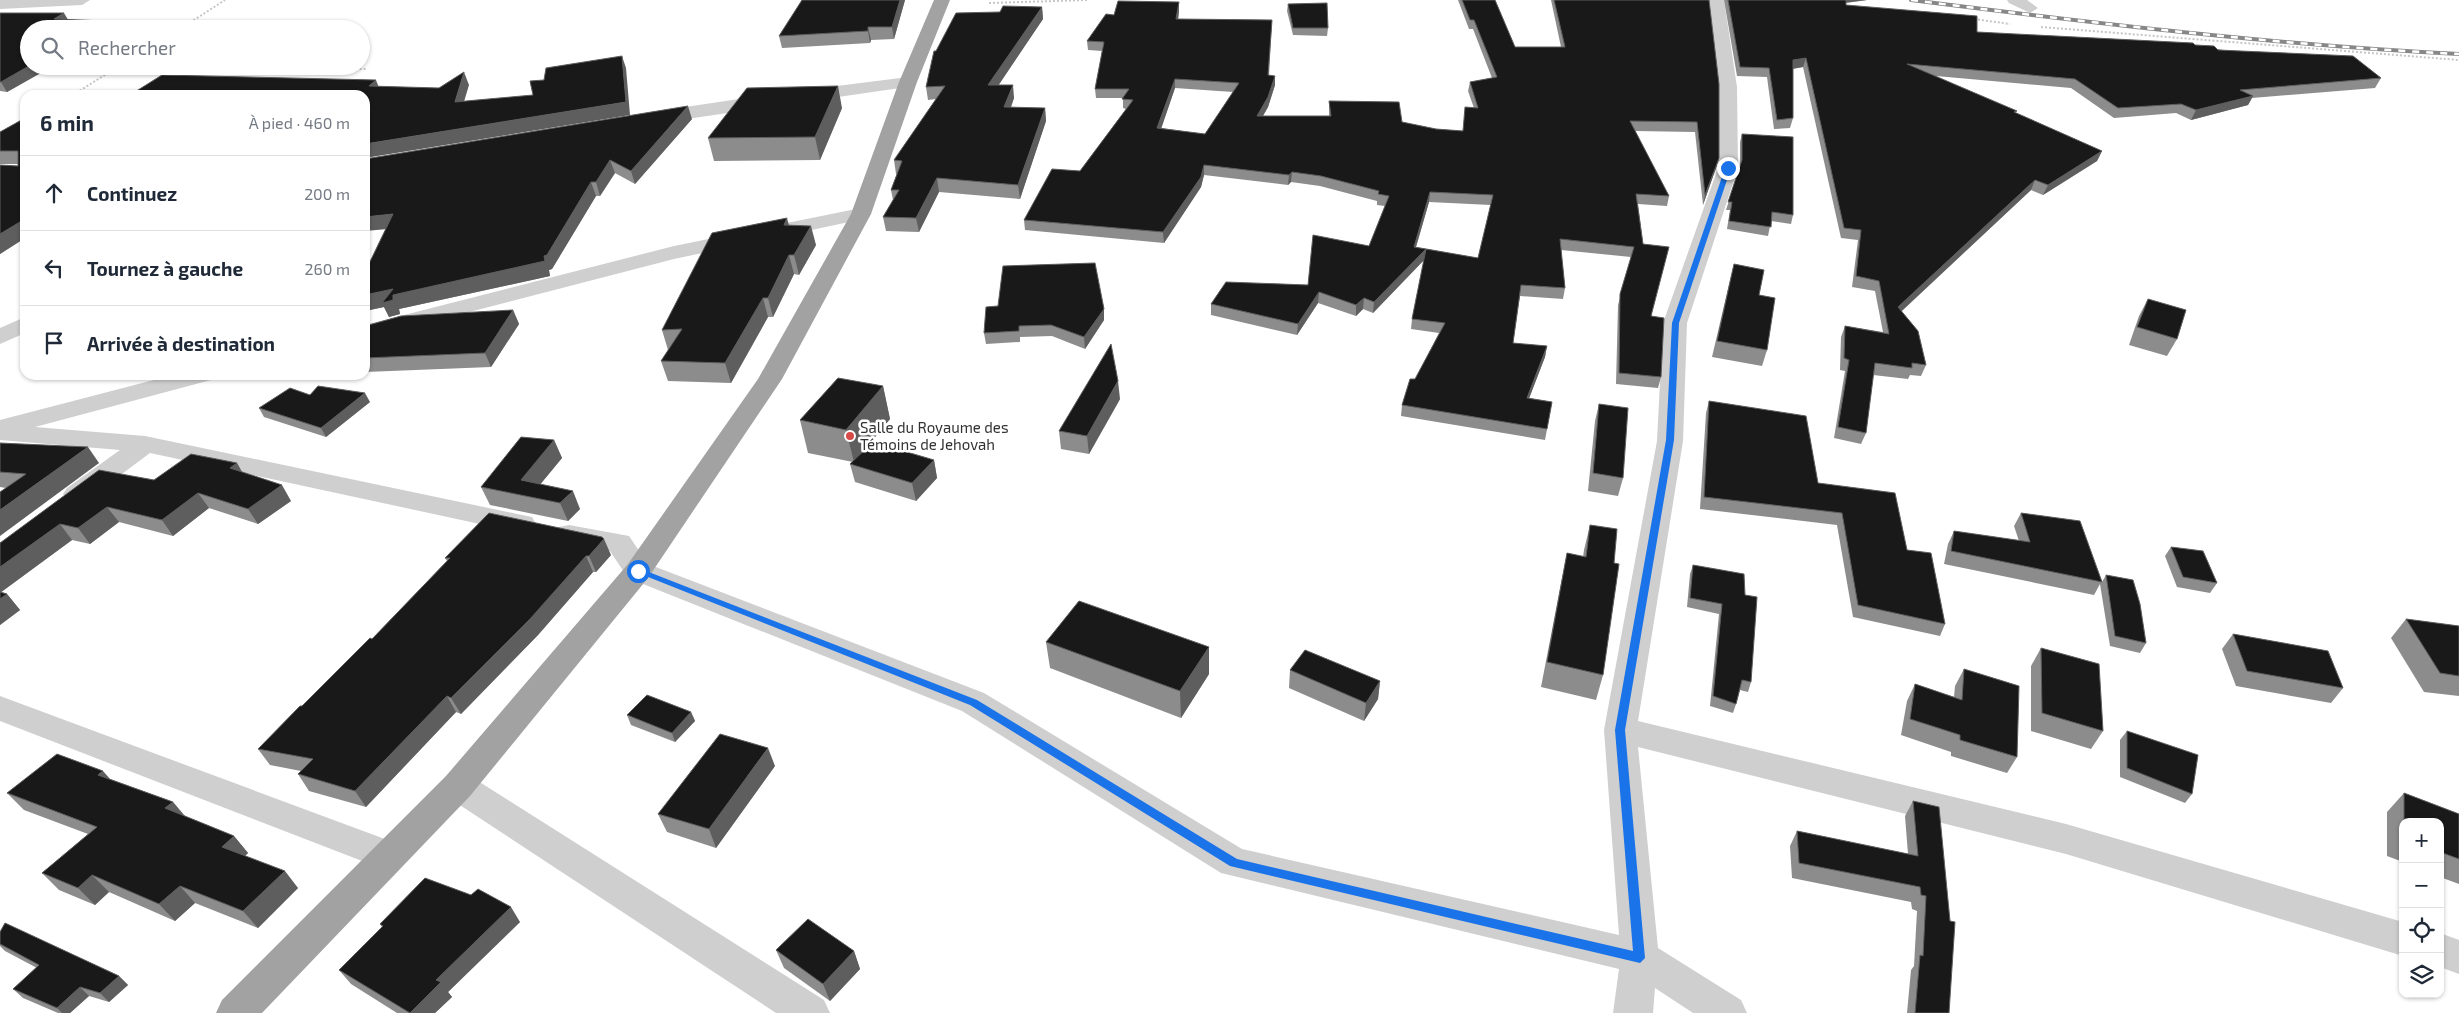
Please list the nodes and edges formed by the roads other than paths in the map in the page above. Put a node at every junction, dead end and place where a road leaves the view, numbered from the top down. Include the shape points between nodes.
1 (82, 0) edge
2 (942, 0) edge
3 (1716, 0) edge
4 (2015, 0) edge
5 (0, 4) edge
6 (2030, 8) dead end
7 (908, 82) junction
8 (638, 120) edge
9 (861, 214) junction
10 (20, 327) edge
11 (370, 331) edge
12 (0, 337) edge
13 (183, 380) edge
14 (0, 428) edge
15 (0, 432) edge
16 (145, 444) junction
17 (61, 506) edge
18 (638, 571) junction
19 (0, 708) edge
20 (1620, 730) junction
21 (458, 786) junction
22 (388, 856) junction
23 (2399, 938) edge
24 (2444, 951) edge
25 (2459, 957) edge
26 (1640, 958) junction
27 (236, 1013) edge
28 (810, 1013) edge
29 (1633, 1013) edge
30 (1727, 1013) edge

1 - 5 street
2 - 7 highway
3 - 20 street via 1728,87 1728,168 1675,323 1670,440
4 - 6 street
7 - 8 street
7 - 9 highway
9 - 11 street via 784,227 648,258
9 - 18 highway via 770,379
10 - 12 street
13 - 14 street
15 - 16 street
16 - 17 street
16 - 18 street via 619,543
18 - 21 highway
18 - 26 street via 973,702 1234,862
19 - 22 street
20 - 23 street via 2066,839
20 - 26 street
21 - 22 highway
21 - 28 street
22 - 27 highway
24 - 25 street
26 - 29 street
26 - 30 street

